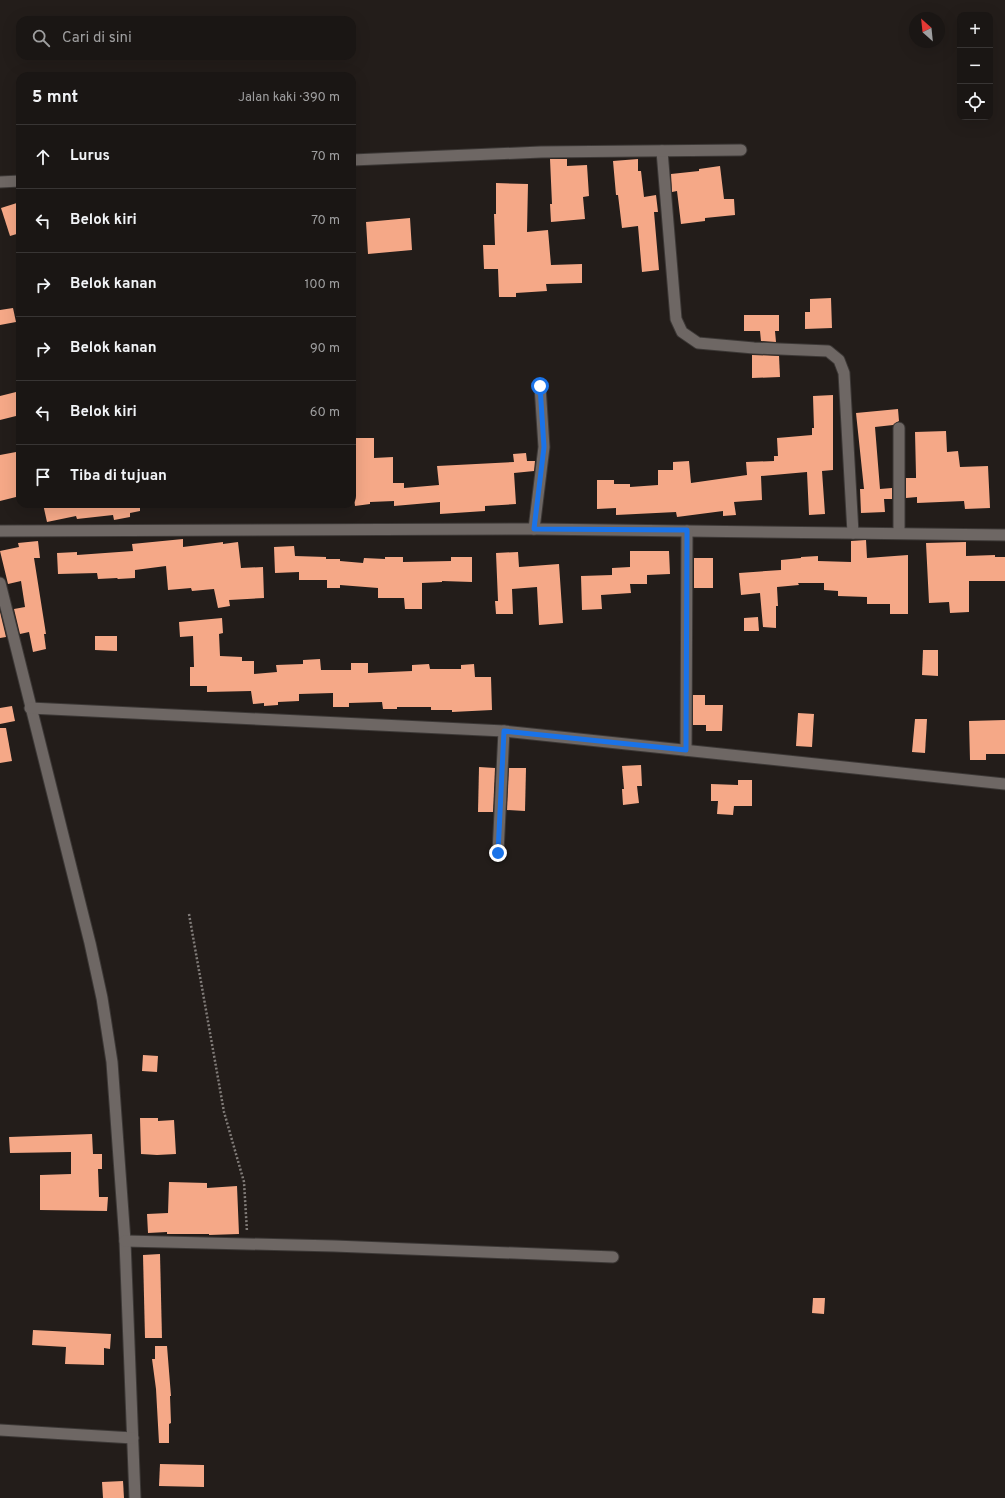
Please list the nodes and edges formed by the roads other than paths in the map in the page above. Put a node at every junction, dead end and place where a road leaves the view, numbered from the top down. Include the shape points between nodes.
1 (662, 150) junction
2 (741, 150) dead end
3 (356, 160) edge
4 (16, 181) edge
5 (0, 182) edge
6 (540, 386) dead end
7 (899, 428) dead end
8 (534, 529) junction
9 (687, 530) junction
10 (0, 531) edge
11 (853, 533) junction
12 (899, 533) junction
13 (1005, 535) edge
14 (0, 582) edge
15 (30, 708) junction
16 (504, 731) junction
17 (686, 750) junction
18 (1005, 784) edge
19 (498, 853) dead end
20 (125, 1241) junction
21 (613, 1257) dead end
22 (0, 1430) edge
23 (133, 1438) junction
24 (136, 1498) edge

1 - 2 street
1 - 3 street
1 - 11 street via 676,319 682,332 698,343 828,351 839,360 844,373
4 - 5 street
6 - 8 street via 544,447
7 - 12 street
8 - 9 street
8 - 10 street
9 - 11 street
9 - 17 street
11 - 12 street
12 - 13 street
14 - 15 street
15 - 16 street
15 - 20 street via 102,998 112,1062
16 - 17 street
16 - 19 street
17 - 18 street
20 - 21 street
20 - 23 street
22 - 23 street
23 - 24 street

